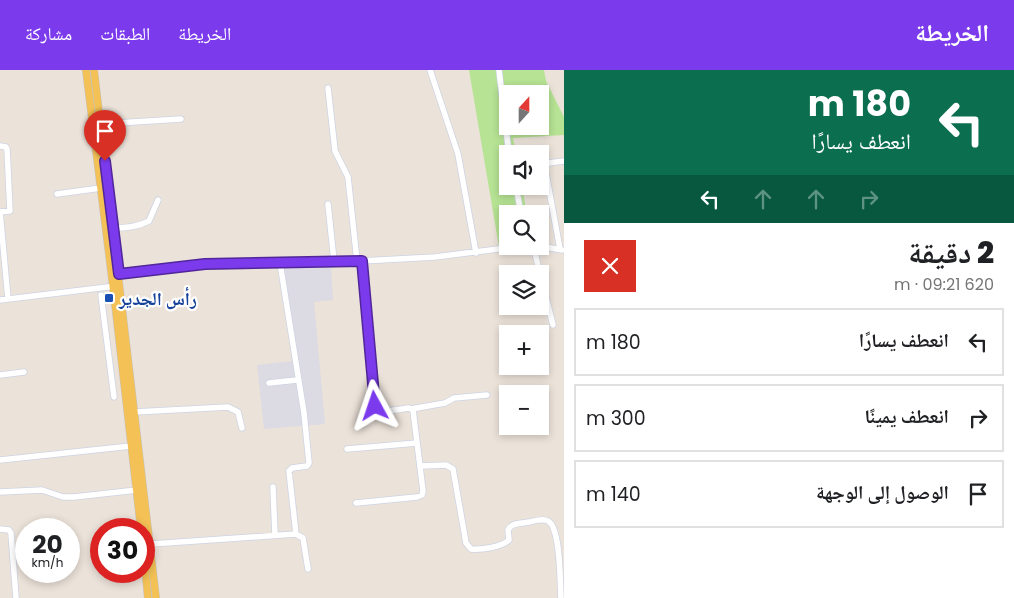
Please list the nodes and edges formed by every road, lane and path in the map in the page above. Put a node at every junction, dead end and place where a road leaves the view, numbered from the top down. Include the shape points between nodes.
1 (86, 70) edge
2 (94, 70) edge
3 (430, 70) edge
4 (499, 70) edge
5 (328, 88) dead end
6 (181, 119) dead end
7 (101, 124) junction
8 (508, 145) edge
9 (0, 146) edge
10 (564, 161) edge
11 (100, 188) junction
12 (58, 194) dead end
13 (158, 200) dead end
14 (328, 204) dead end
15 (113, 228) junction
16 (549, 248) edge
17 (499, 249) edge
18 (562, 250) edge
19 (476, 253) junction
20 (334, 261) junction
21 (359, 261) junction
22 (280, 263) junction
23 (115, 274) junction
24 (117, 285) junction
25 (101, 295) dead end
26 (8, 299) junction
27 (0, 300) edge
28 (549, 309) edge
29 (553, 325) dead end
30 (24, 372) dead end
31 (0, 375) edge
32 (297, 380) junction
33 (269, 383) dead end
34 (487, 395) dead end
35 (114, 397) dead end
36 (412, 409) junction
37 (134, 412) junction
38 (242, 428) dead end
39 (417, 443) junction
40 (131, 446) junction
41 (348, 449) dead end
42 (0, 460) edge
43 (421, 466) junction
44 (273, 487) dead end
45 (137, 490) junction
46 (0, 492) edge
47 (356, 503) dead end
48 (140, 518) edge
49 (148, 518) edge
50 (0, 529) edge
51 (275, 534) junction
52 (296, 534) junction
53 (155, 544) edge
54 (308, 569) dead end
55 (147, 583) edge
56 (155, 583) edge
57 (16, 598) edge
58 (148, 598) edge
59 (156, 598) edge
60 (561, 598) edge

1 - 11 main road
2 - 7 main road
3 - 19 street via 458,154
4 - 8 street
5 - 21 street via 335,151 348,177
6 - 7 street
7 - 15 main road
9 - 26 street via 7,149 10,211 0,212
10 - 18 street via 548,163 545,168
11 - 12 street
11 - 23 main road
13 - 15 street via 149,221 137,226
14 - 20 street
15 - 23 main road
16 - 18 street
17 - 19 street
19 - 21 street
20 - 21 street
20 - 22 street
21 - 36 street via 375,406 382,410
22 - 23 street via 194,265
22 - 32 street
23 - 24 main road
24 - 26 street
24 - 37 main road
24 - 40 main road
25 - 35 street
26 - 27 street
28 - 29 street
30 - 31 street
32 - 33 street
32 - 52 street via 309,463 289,471
34 - 36 street via 454,398
36 - 39 street
37 - 38 street via 228,406 238,412
37 - 49 main road
39 - 41 street
39 - 43 street
40 - 42 street
40 - 45 main road
43 - 47 street via 424,491 420,496
43 - 60 street via 446,465 453,469 466,543 471,549 505,544 512,524 549,522 558,545
44 - 51 street
45 - 46 street via 74,497 42,490
45 - 48 main road
50 - 57 street via 11,533
51 - 52 street
51 - 53 street
52 - 54 street via 303,538
55 - 58 main road
56 - 59 main road

